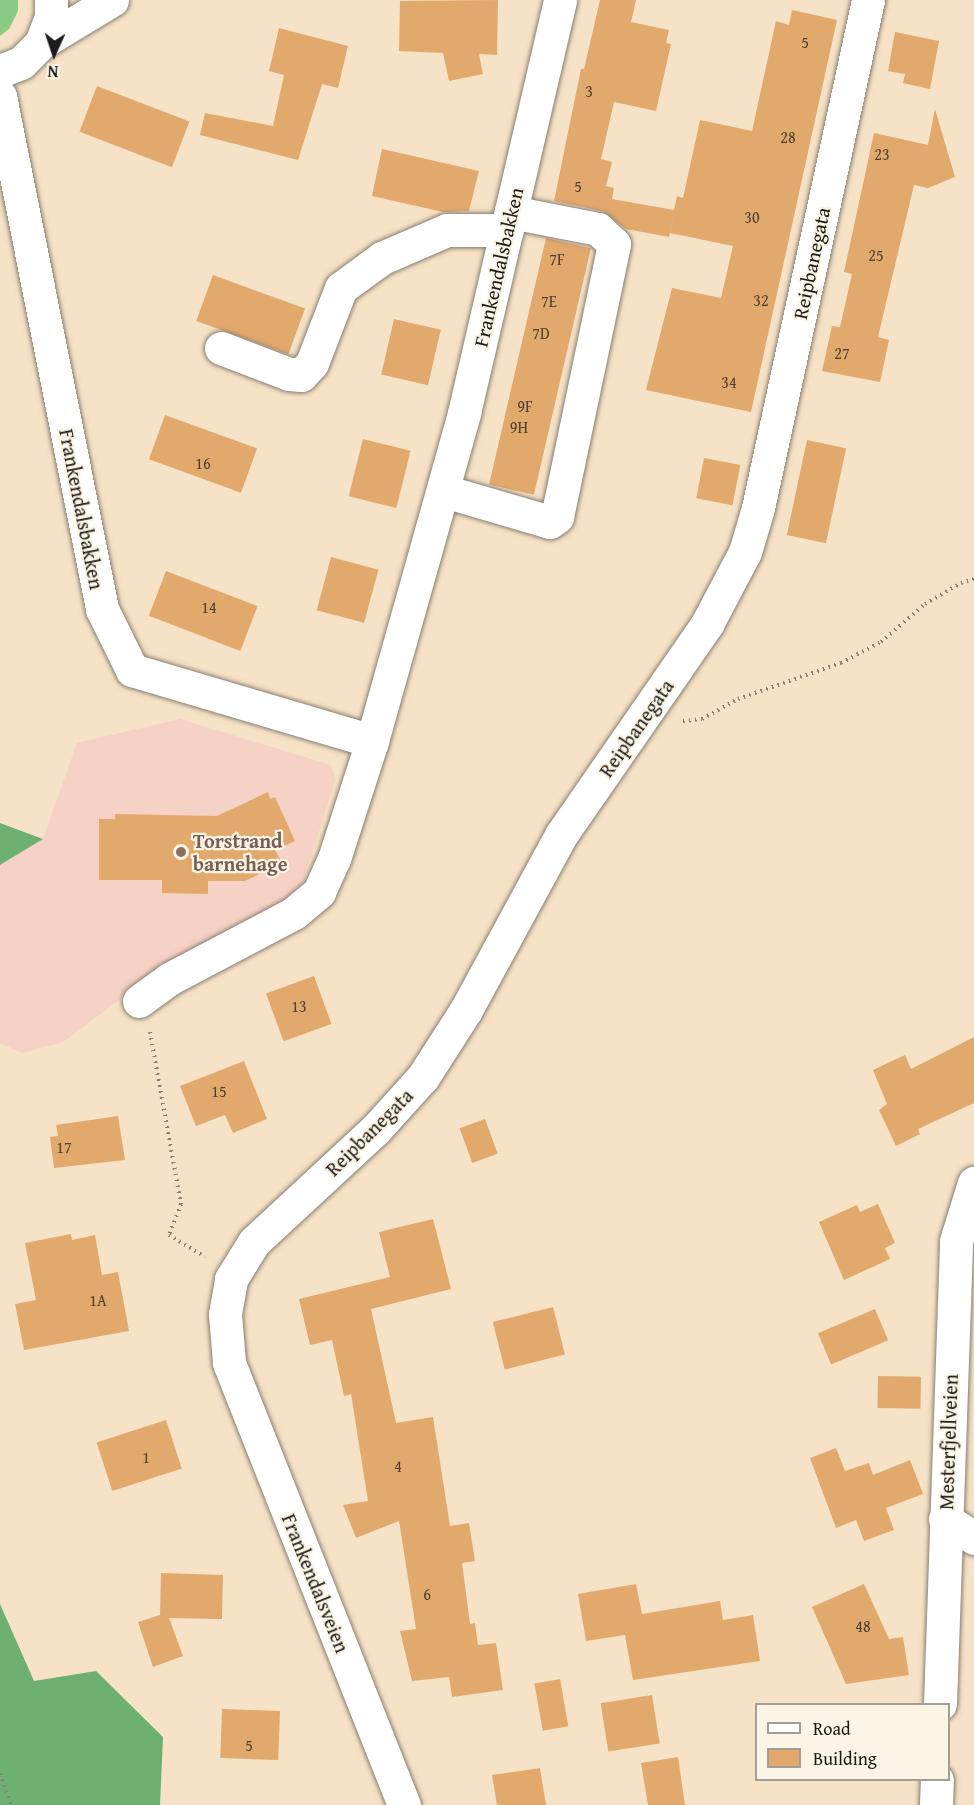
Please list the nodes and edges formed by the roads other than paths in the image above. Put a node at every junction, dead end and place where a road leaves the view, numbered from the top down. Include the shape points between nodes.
1 (51, 0) edge
2 (112, 0) edge
3 (560, 0) edge
4 (868, 0) edge
5 (40, 43) junction
6 (0, 71) edge
7 (0, 96) edge
8 (509, 221) junction
9 (220, 348) dead end
10 (444, 491) junction
11 (372, 741) junction
12 (140, 1001) road end
13 (974, 1183) edge
14 (229, 1362) joint
15 (945, 1519) junction
16 (974, 1538) edge
17 (940, 1703) edge
18 (937, 1781) edge
19 (404, 1805) edge
20 (936, 1805) edge

1 - 5 street via 51,17
2 - 5 street
3 - 8 street, Frankendalsbakken
4 - 14 street, Reipbanegata via 758,508 745,552 707,624 561,835 466,1010 423,1077 376,1129 254,1242 231,1279 225,1314
5 - 6 street via 21,63
7 - 11 street, Frankendalsbakken via 102,609 132,670
8 - 9 street via 447,230 382,258 341,288 312,363 301,375
8 - 10 street, Frankendalsbakken
8 - 10 street via 598,229 615,244 557,517 550,522
10 - 11 street, Frankendalsbakken
11 - 12 street, Frankendalsbakken via 334,859 319,892 294,913 170,980
13 - 15 street, Mesterfjellveien via 956,1241
14 - 19 street, Frankendalsveien
15 - 16 street
15 - 17 street, Mesterfjellveien
18 - 20 street

